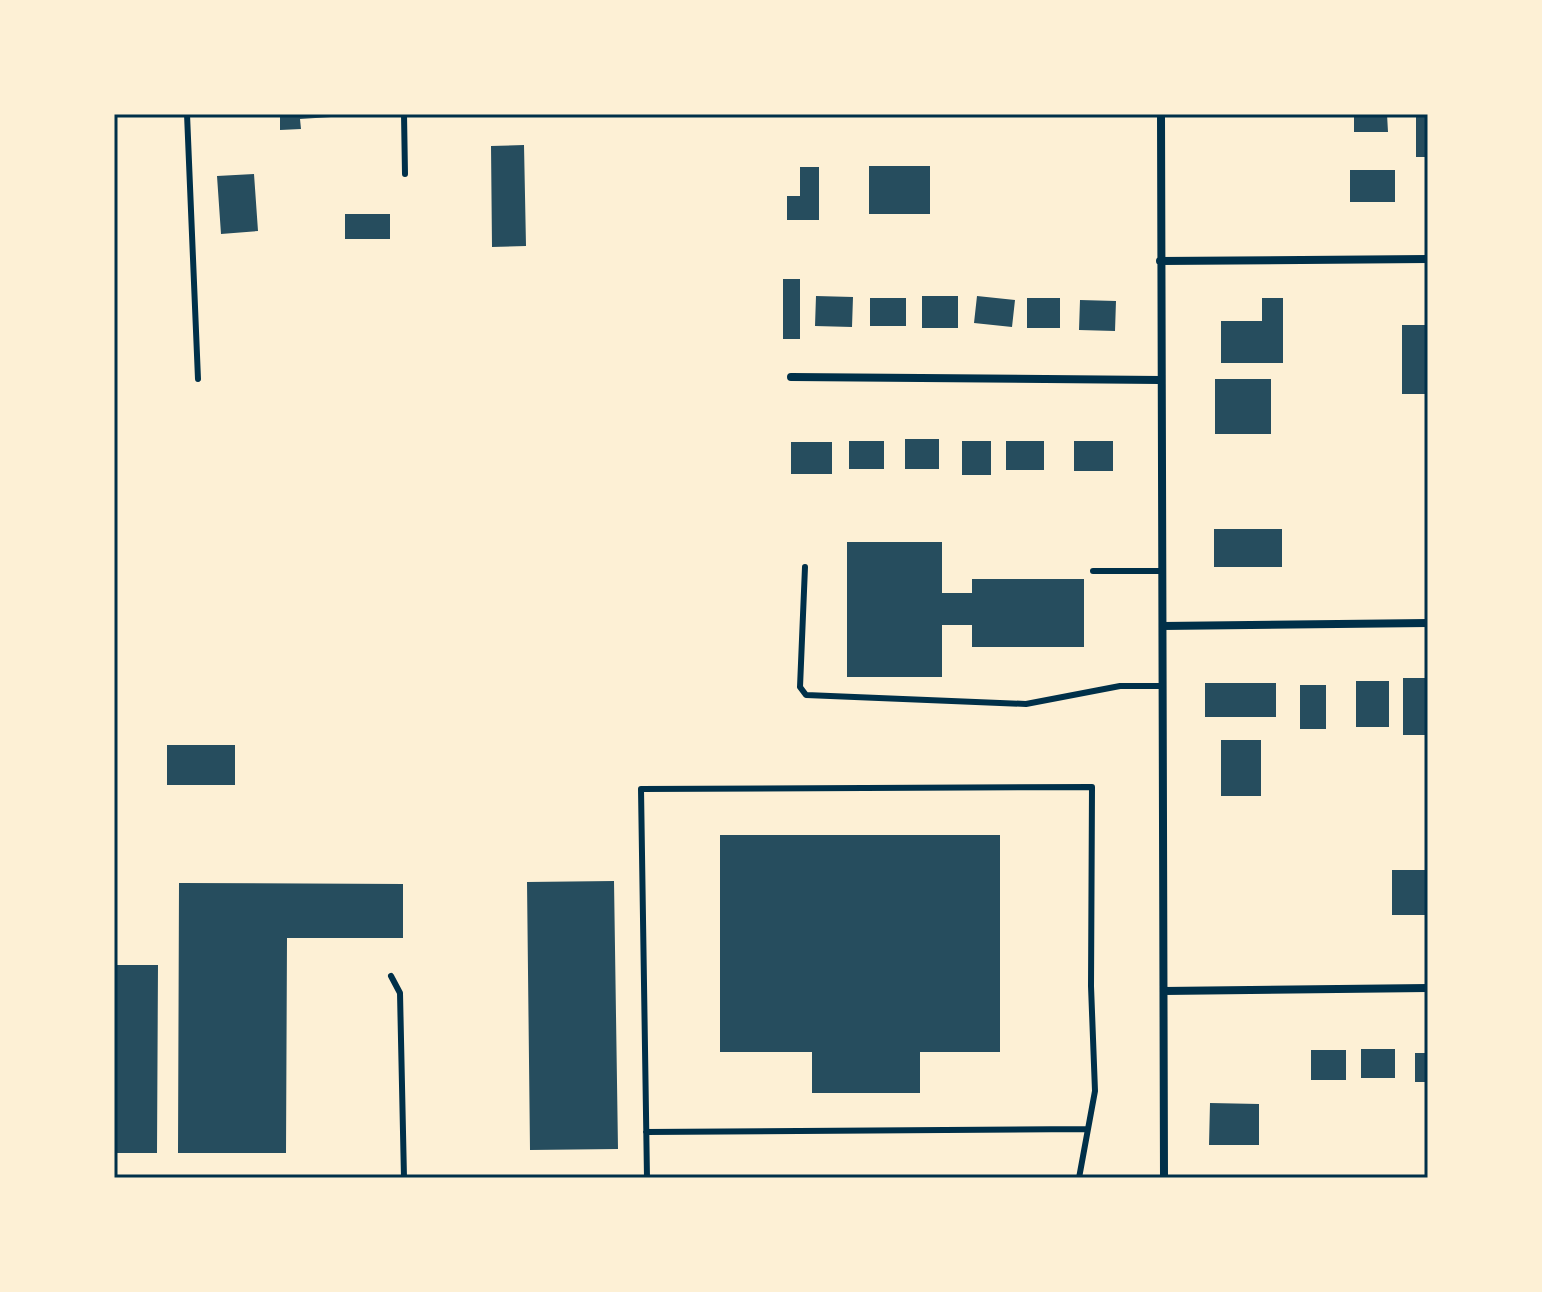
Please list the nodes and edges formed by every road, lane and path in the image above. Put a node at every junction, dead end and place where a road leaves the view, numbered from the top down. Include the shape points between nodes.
1 (187, 114) edge
2 (404, 114) edge
3 (1161, 114) edge
4 (405, 174) dead end
5 (1428, 259) edge
6 (1160, 261) junction
7 (791, 377) dead end
8 (198, 379) dead end
9 (1160, 380) junction
10 (805, 567) dead end
11 (1093, 571) dead end
12 (1162, 571) junction
13 (1428, 623) edge
14 (1163, 626) junction
15 (1163, 686) junction
16 (391, 976) dead end
17 (1428, 988) edge
18 (1164, 991) junction
19 (1087, 1129) junction
20 (646, 1132) junction
21 (404, 1178) edge
22 (647, 1178) edge
23 (1079, 1178) edge
24 (1164, 1178) edge

1 - 8 lane
2 - 4 lane
3 - 6 street
5 - 6 street
6 - 9 street
7 - 9 street
9 - 12 street
10 - 15 lane via 800,687 815,698 1026,704 1120,686
11 - 12 lane
12 - 14 street
13 - 14 street
14 - 15 street
15 - 18 street
16 - 21 lane via 400,993
17 - 18 street
18 - 24 street
19 - 20 lane
19 - 20 lane via 1095,1091 1092,787 641,789
19 - 23 lane
20 - 22 lane

